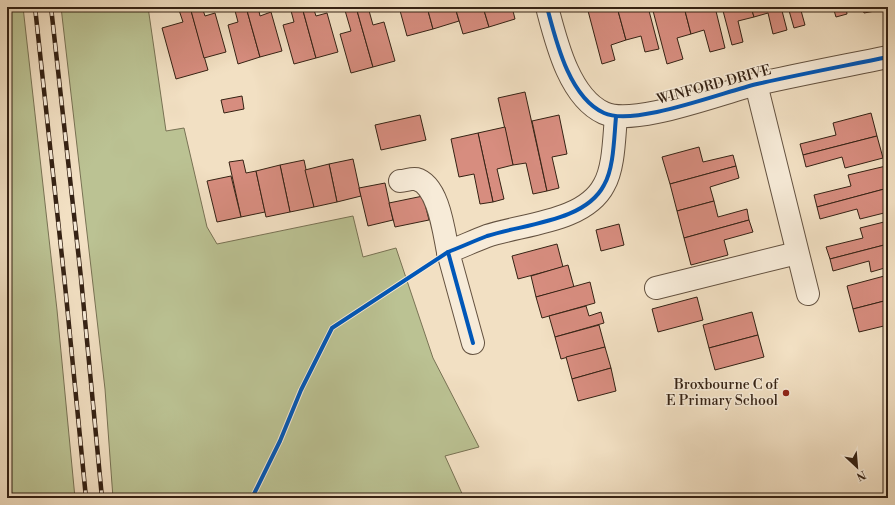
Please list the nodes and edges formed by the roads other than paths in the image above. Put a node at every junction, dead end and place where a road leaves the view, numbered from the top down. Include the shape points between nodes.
1 (546, 7) edge
2 (888, 57) edge
3 (756, 84) junction
4 (616, 117) junction
5 (400, 181) dead end
6 (448, 252) junction
7 (797, 253) junction
8 (656, 288) dead end
9 (808, 294) dead end
10 (473, 343) dead end

1 - 4 street, WINFORD DRIVE via 559,52 573,81 595,107
2 - 3 street, WINFORD DRIVE
3 - 4 street, WINFORD DRIVE via 646,114
3 - 7 street, WINFORD DRIVE
4 - 6 street via 609,173 604,186 589,203 569,214 487,236
5 - 6 street via 416,179 434,196
6 - 10 street
7 - 8 street
7 - 9 street, WINFORD DRIVE

